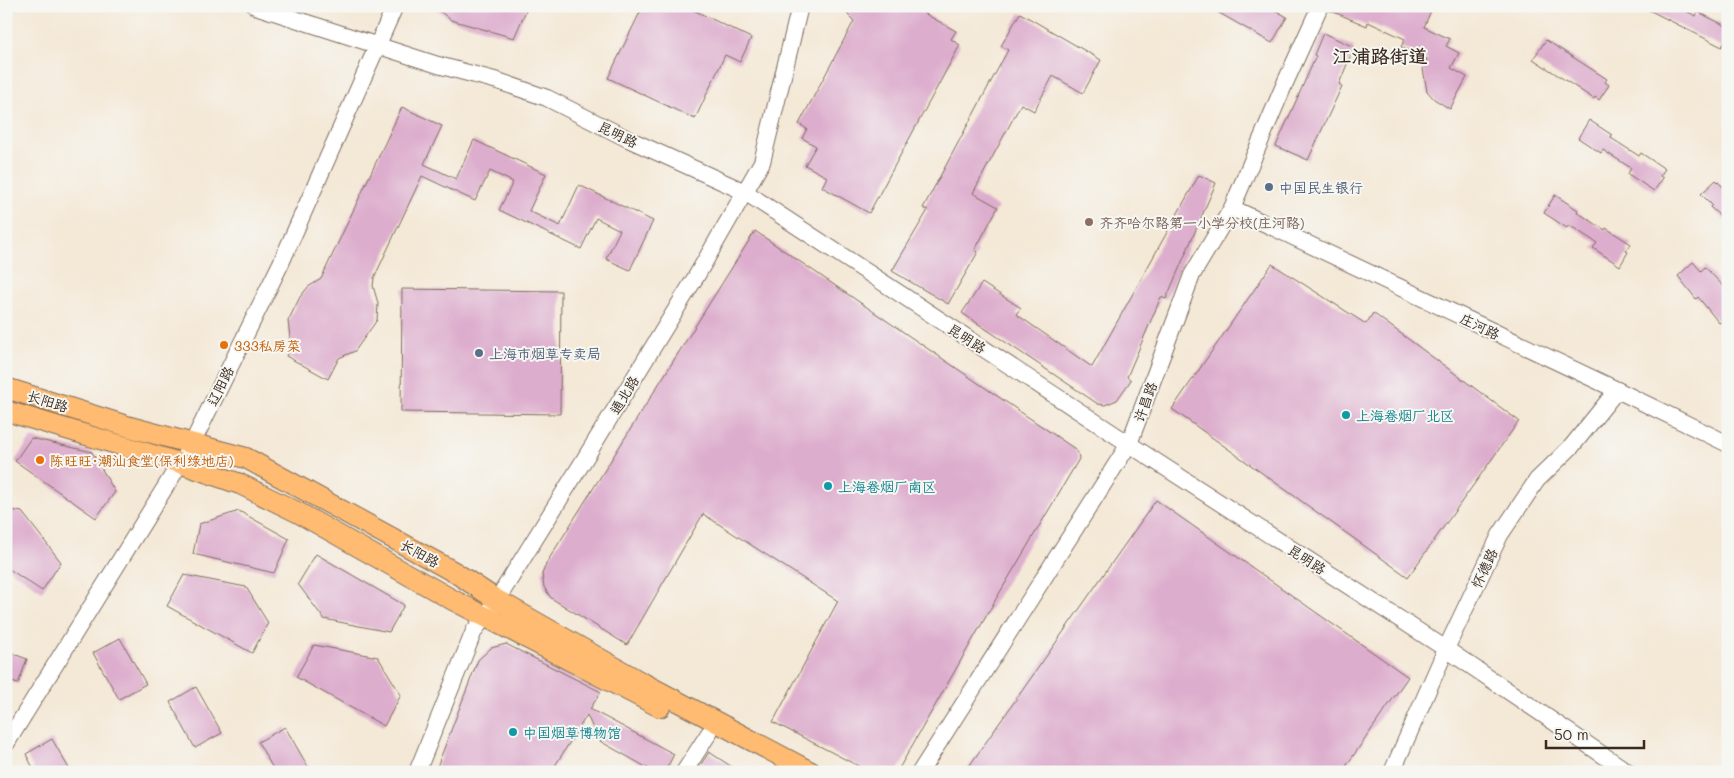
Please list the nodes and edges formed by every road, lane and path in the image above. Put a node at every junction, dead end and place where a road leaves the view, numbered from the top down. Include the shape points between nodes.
1 (255, 6) edge
2 (395, 6) edge
3 (800, 6) edge
4 (1320, 6) edge
5 (377, 46) junction
6 (745, 192) junction
7 (1232, 208) junction
8 (6, 388) edge
9 (1617, 390) junction
10 (6, 411) edge
11 (192, 444) junction
12 (1129, 444) junction
13 (1728, 444) edge
14 (180, 463) junction
15 (497, 600) junction
16 (485, 617) junction
17 (1446, 649) junction
18 (709, 733) junction
19 (6, 744) edge
20 (416, 772) edge
21 (684, 772) edge
22 (784, 772) edge
23 (812, 772) edge
24 (920, 772) edge
25 (1392, 772) edge
26 (1628, 772) edge

1 - 5 street, 昆明路
2 - 5 street, 辽阳路
3 - 6 street, 通北路 via 762,162
4 - 7 street, 许昌路
5 - 6 street, 昆明路 via 498,80 547,98
5 - 11 street, 辽阳路 via 281,263
6 - 12 street, 昆明路
6 - 15 street, 通北路
7 - 9 street, 庄河路
7 - 12 street, 许昌路 via 1192,275
8 - 11 main road, 长阳路
9 - 13 street, 庄河路
9 - 17 street, 怀德路 via 1521,502 1500,535
10 - 14 main road, 长阳路
11 - 14 street, 辽阳路
11 - 15 main road, 长阳路 via 246,458 456,573
12 - 17 street, 昆明路
12 - 24 street, 许昌路
14 - 16 main road, 长阳路 via 240,484 299,513
14 - 19 street, 辽阳路
15 - 16 street, 通北路
15 - 23 main road, 长阳路 via 646,685
16 - 18 main road, 长阳路
16 - 20 street, 通北路 via 474,631
17 - 25 street, 怀德路
17 - 26 street, 昆明路
18 - 21 street
18 - 22 main road, 长阳路

